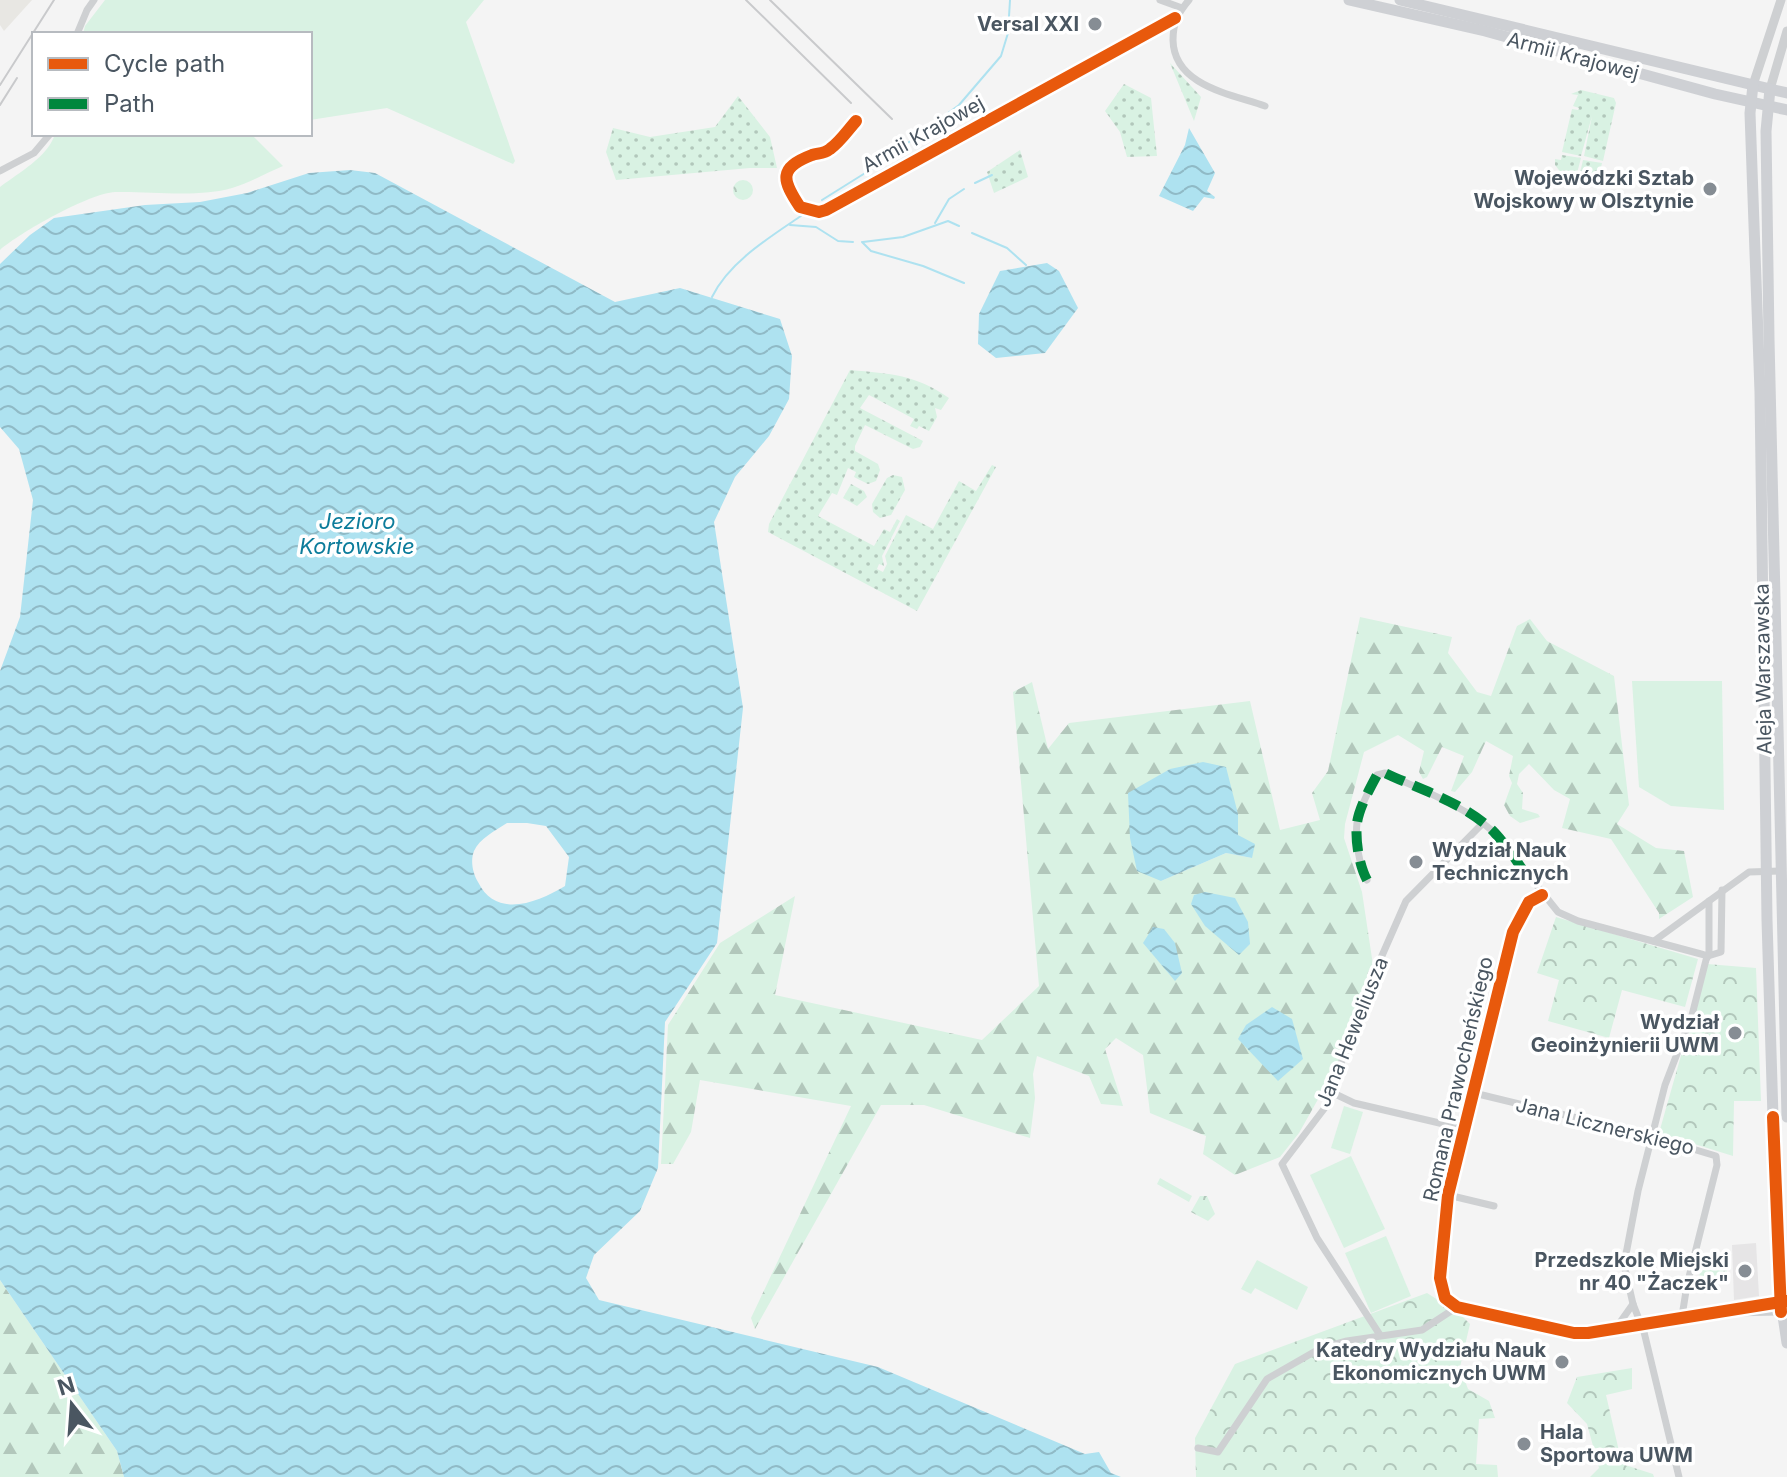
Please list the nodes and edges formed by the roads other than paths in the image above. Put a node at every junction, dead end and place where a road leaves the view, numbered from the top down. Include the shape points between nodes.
1 (94, 0) edge
2 (1160, 0) edge
3 (1349, 0) edge
4 (1400, 0) edge
5 (1781, 0) edge
6 (1185, 3) edge
7 (1175, 18) junction
8 (1787, 31) edge
9 (78, 32) edge
10 (1753, 85) junction
11 (1770, 89) junction
12 (1787, 93) edge
13 (1750, 102) junction
14 (1265, 106) dead end
15 (1767, 106) junction
16 (1787, 110) edge
17 (856, 121) dead end
18 (48, 136) edge
19 (0, 171) edge
20 (1483, 823) junction
21 (1766, 871) junction
22 (1781, 871) junction
23 (1367, 880) dead end
24 (1722, 890) junction
25 (1542, 895) junction
26 (1709, 901) junction
27 (1654, 941) junction
28 (1708, 956) junction
29 (1331, 1092) junction
30 (1474, 1093) junction
31 (1787, 1117) edge
32 (1465, 1129) junction
33 (1651, 1138) junction
34 (1448, 1195) junction
35 (1494, 1206) dead end
36 (1633, 1304) junction
37 (1784, 1306) edge
38 (1457, 1307) junction
39 (1682, 1316) junction
40 (1641, 1324) junction
41 (1616, 1328) junction
42 (1380, 1335) junction
43 (1787, 1343) edge
44 (1198, 1448) dead end
45 (1679, 1477) edge

1 - 9 street
2 - 6 street
3 - 13 main road, Armii Krajowej
4 - 10 main road, Armii Krajowej
5 - 10 street, Aleja Warszawska
6 - 7 street
7 - 14 street via 1175,53 1189,75
7 - 17 street, Armii Krajowej via 826,210 800,207 785,182 786,173 831,148
8 - 11 street, Aleja Warszawska
10 - 11 main road, Armii Krajowej
10 - 13 main road, Aleja Warszawska
11 - 12 main road, Armii Krajowej
11 - 15 main road, Aleja Warszawska
13 - 15 main road, Armii Krajowej
13 - 21 main road, Aleja Warszawska
15 - 16 main road, Armii Krajowej
15 - 22 main road, Aleja Warszawska
18 - 19 street via 34,153
20 - 23 street via 1379,770 1357,822 1361,869
20 - 25 street
20 - 29 street, Jana Heweliusza via 1406,901
21 - 22 street
21 - 24 street via 1749,872
21 - 37 main road, Aleja Warszawska
22 - 31 main road, Aleja Warszawska
24 - 26 street
24 - 28 street via 1721,952
25 - 27 street via 1558,912 1578,921
25 - 30 street, Romana Prawocheńskiego via 1529,902 1513,932
26 - 27 street
26 - 28 street
27 - 28 street
28 - 33 street
29 - 32 street via 1354,1103
29 - 42 street, Jana Heweliusza via 1282,1164 1317,1238
30 - 32 street, Romana Prawocheńskiego
30 - 33 street, Jana Licznerskiego
32 - 34 street, Romana Prawocheńskiego
33 - 36 street via 1626,1254
33 - 39 street, Jana Licznerskiego via 1716,1156
34 - 35 street
34 - 38 street, Romana Prawocheńskiego via 1440,1278 1445,1298
36 - 40 street
36 - 41 street
37 - 39 street via 1747,1314
37 - 43 main road, Aleja Warszawska
38 - 41 street via 1560,1332
38 - 42 street via 1422,1330
39 - 40 street
40 - 41 street
40 - 45 street
42 - 44 street via 1321,1348 1267,1379 1218,1452

